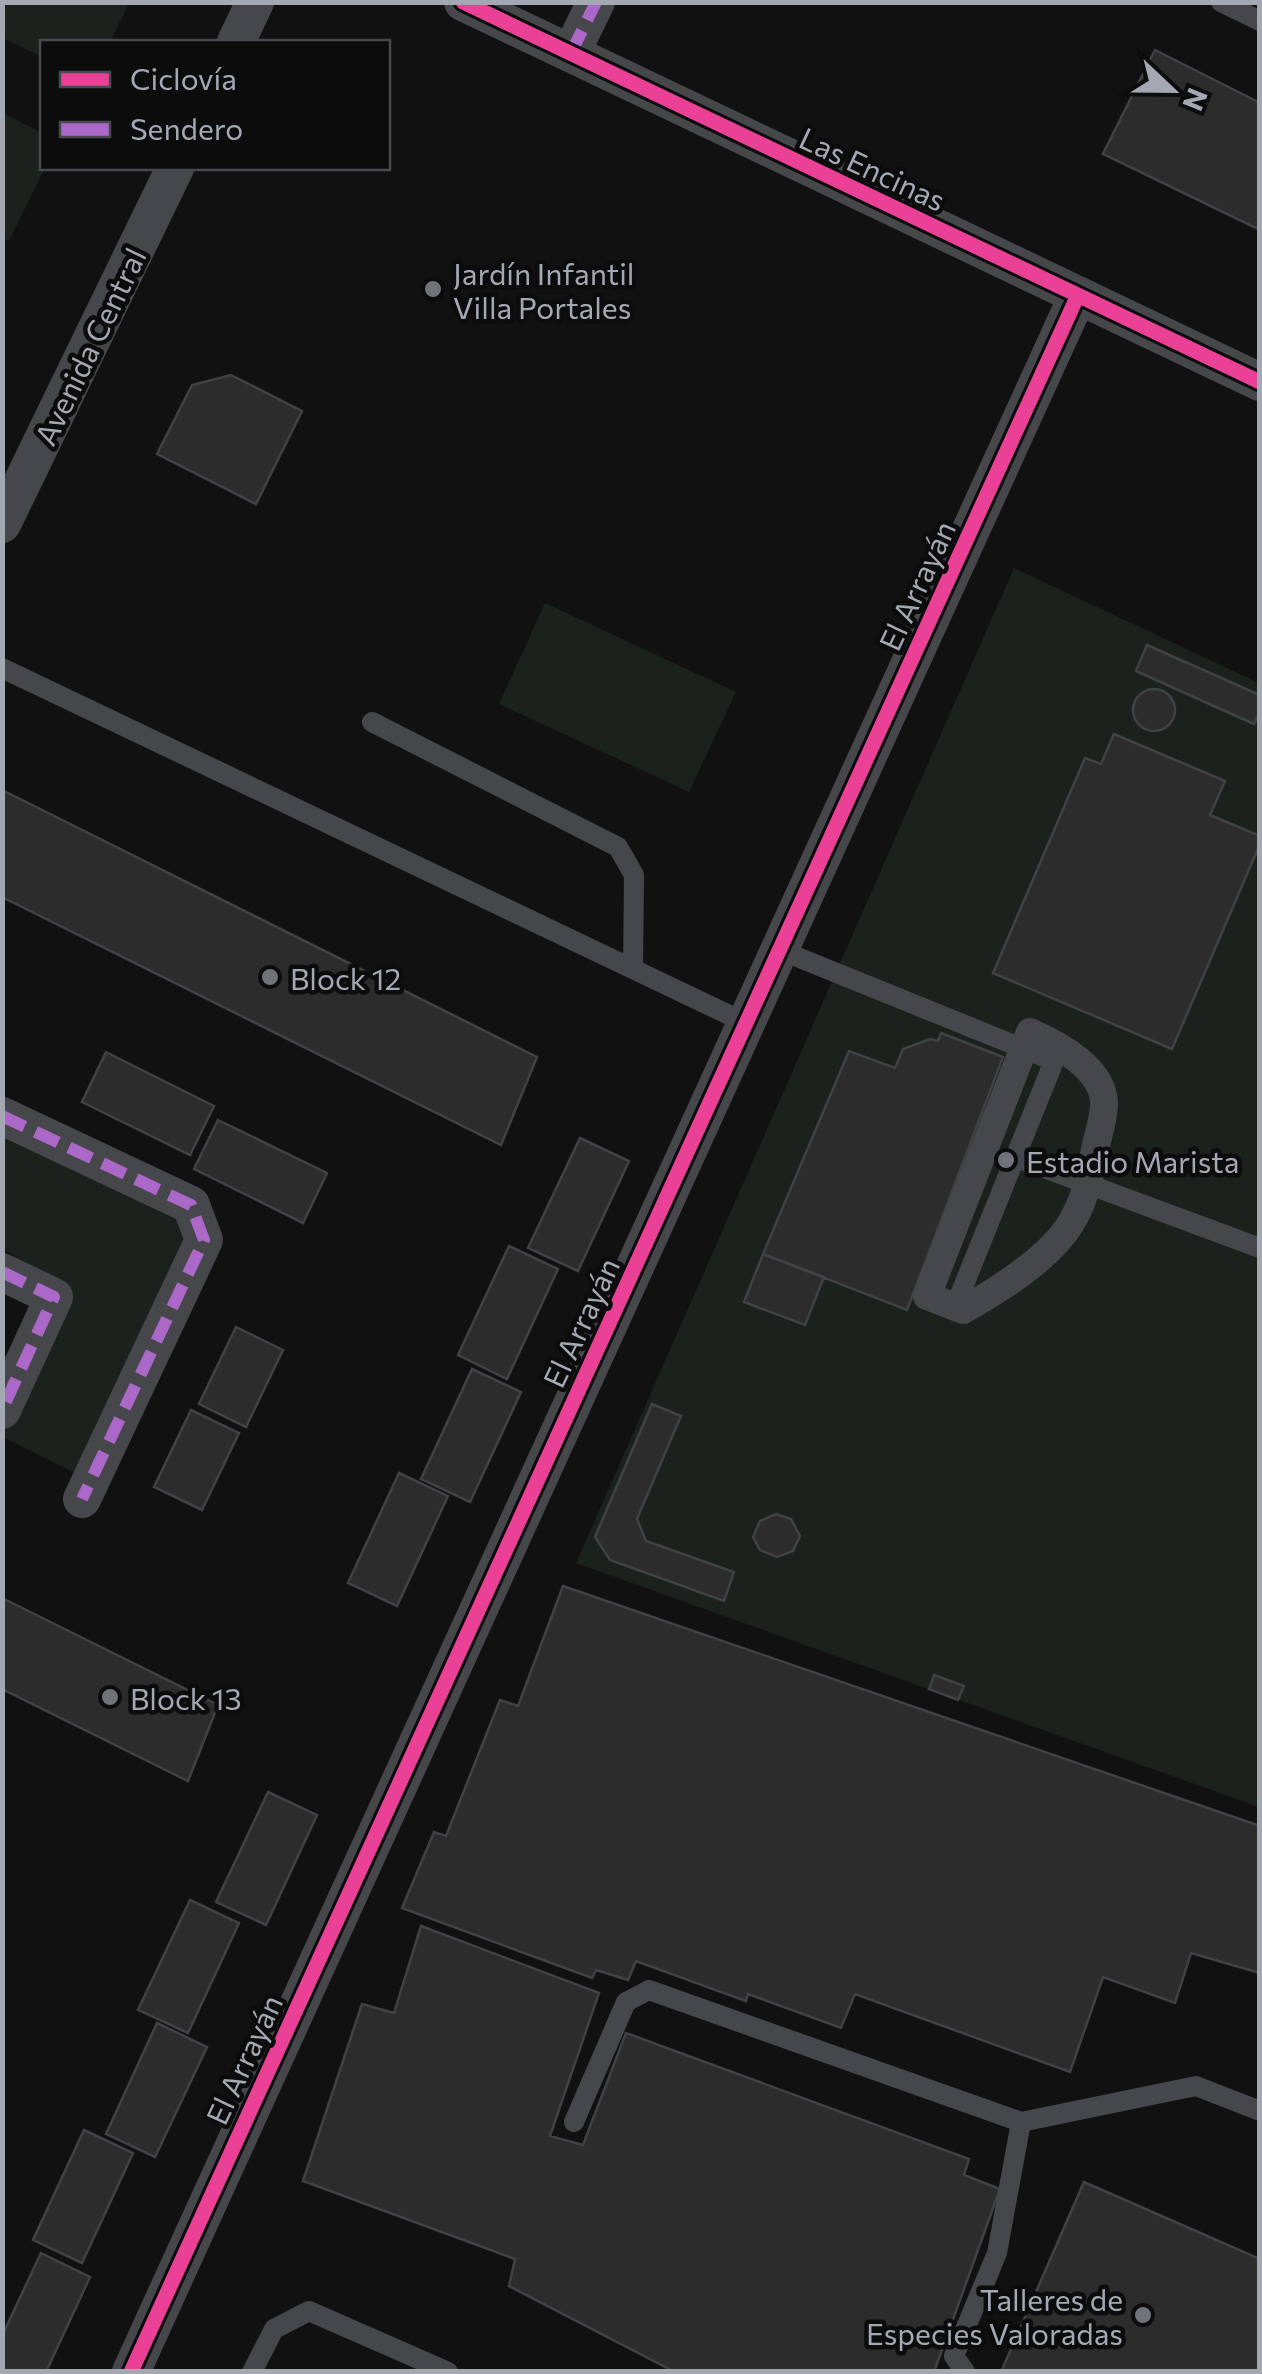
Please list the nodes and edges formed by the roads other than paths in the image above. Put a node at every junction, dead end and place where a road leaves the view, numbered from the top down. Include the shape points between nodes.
1 (255, 2) edge
2 (463, 2) edge
3 (596, 2) edge
4 (1221, 2) edge
5 (1260, 21) edge
6 (237, 40) edge
7 (570, 54) junction
8 (174, 170) edge
9 (1078, 296) junction
10 (1260, 382) edge
11 (2, 524) edge
12 (2, 668) edge
13 (372, 722) dead end
14 (780, 950) junction
15 (633, 969) junction
16 (746, 1023) junction
17 (1024, 1050) junction
18 (2, 1116) edge
19 (1017, 1158) junction
20 (1086, 1184) junction
21 (1260, 1248) edge
22 (2, 1272) edge
23 (954, 1307) junction
24 (2, 1410) edge
25 (82, 1498) dead end
26 (1260, 2111) edge
27 (574, 2122) dead end
28 (1022, 2122) junction
29 (437, 2369) edge
30 (131, 2372) edge
31 (252, 2372) edge
32 (965, 2372) edge

1 - 6 street
2 - 7 street, Las Encinas
3 - 7 street
4 - 5 lane
7 - 9 street, Las Encinas
8 - 11 street, Avenida Central
9 - 10 street, Las Encinas
9 - 14 street, El Arrayán
12 - 15 lane
13 - 15 lane via 618,847 634,875
14 - 16 street, El Arrayán
14 - 17 lane
15 - 16 lane
16 - 30 street, El Arrayán
17 - 19 lane via 1054,1062
17 - 20 street via 1030,1032 1054,1042 1089,1068 1105,1101
17 - 23 street via 927,1296
18 - 25 street via 191,1205 204,1240
19 - 20 lane
19 - 23 lane
20 - 21 lane
20 - 23 street via 1071,1224 1035,1261 1002,1288 963,1310
22 - 24 street via 54,1298
26 - 28 lane via 1196,2086
27 - 28 lane via 626,2002 649,1990
28 - 32 lane via 997,2254 954,2356
29 - 31 lane via 309,2311 274,2329

